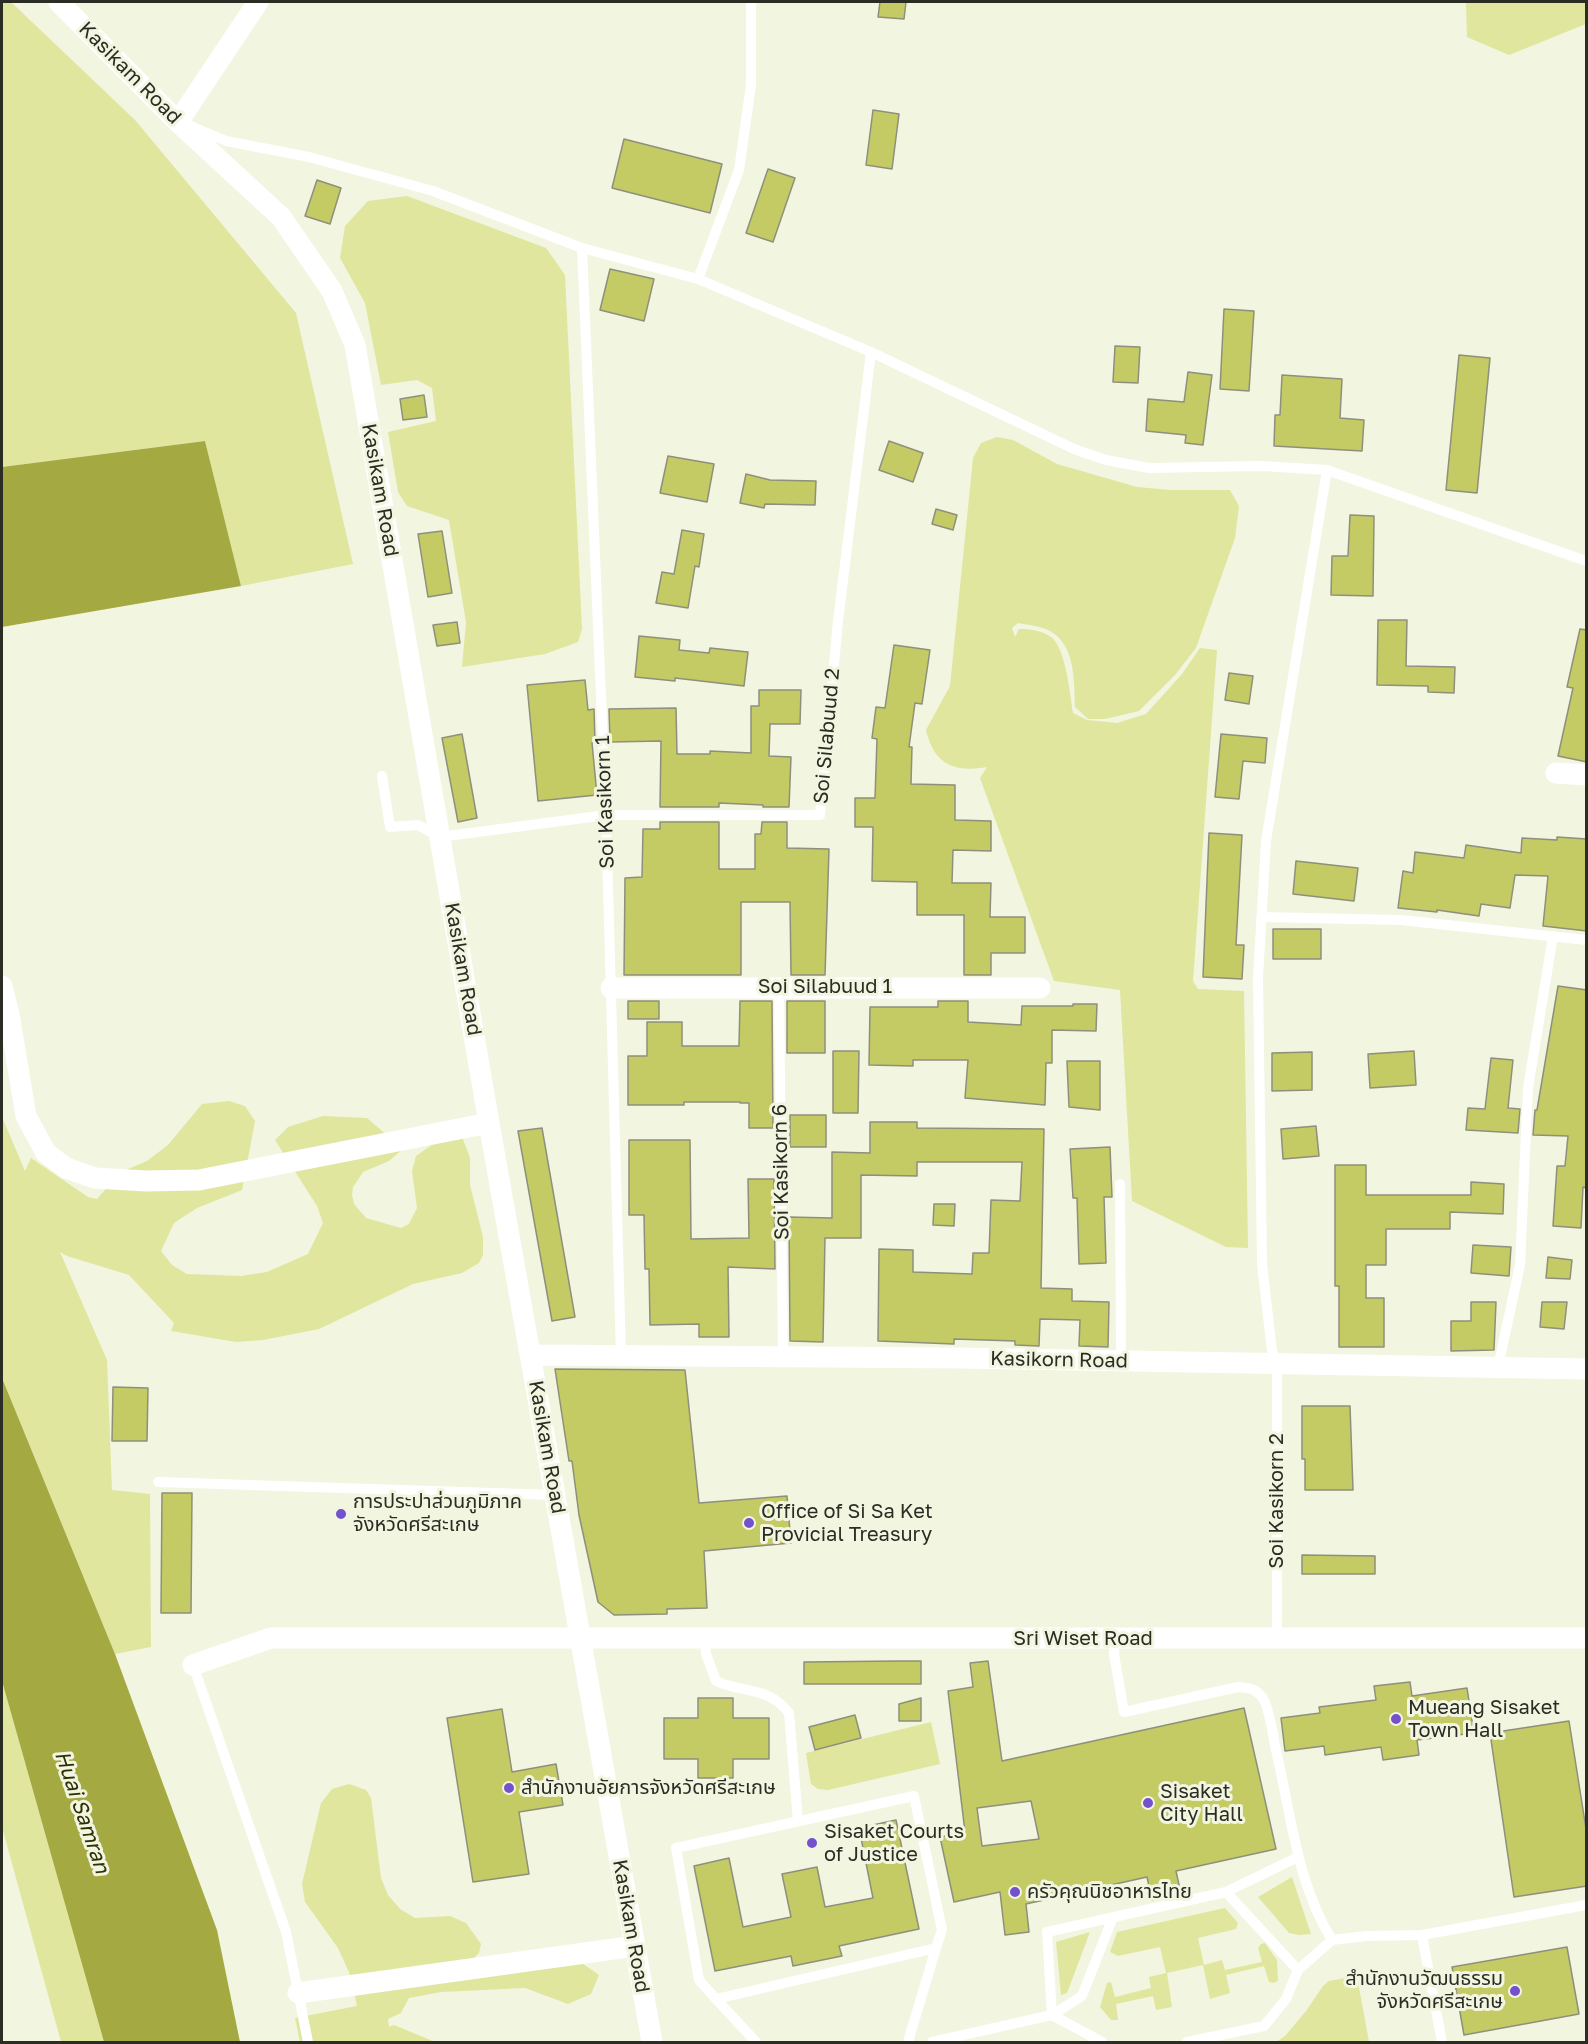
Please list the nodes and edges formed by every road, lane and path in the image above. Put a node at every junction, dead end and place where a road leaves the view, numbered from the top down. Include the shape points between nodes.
1 (59, 2) edge
2 (258, 2) edge
3 (751, 2) edge
4 (178, 122) junction
5 (582, 248) junction
6 (698, 279) junction
7 (871, 352) junction
8 (1327, 470) junction
9 (1587, 561) edge
10 (1556, 773) dead end
11 (1587, 775) edge
12 (382, 776) dead end
13 (606, 815) junction
14 (441, 837) junction
15 (1261, 917) junction
16 (1553, 936) junction
17 (1587, 940) edge
18 (2, 986) edge
19 (779, 987) junction
20 (611, 988) junction
21 (1040, 988) dead end
22 (489, 1123) junction
23 (1120, 1184) dead end
24 (531, 1355) junction
25 (621, 1356) junction
26 (783, 1357) junction
27 (1121, 1362) junction
28 (1277, 1364) junction
29 (1498, 1367) junction
30 (1587, 1370) edge
31 (158, 1482) dead end
32 (555, 1495) junction
33 (1587, 1638) edge
34 (705, 1639) junction
35 (1114, 1639) junction
36 (1276, 1639) junction
37 (579, 1640) junction
38 (193, 1665) joint
39 (798, 1821) junction
40 (1298, 1857) junction
41 (1226, 1892) junction
42 (1587, 1905) edge
43 (1113, 1917) junction
44 (1422, 1935) junction
45 (1332, 1940) junction
46 (635, 1946) junction
47 (936, 1948) junction
48 (1298, 1970) junction
49 (298, 1993) junction
50 (716, 1999) junction
51 (1052, 2015) junction
52 (308, 2043) edge
53 (652, 2043) edge
54 (756, 2043) edge
55 (908, 2043) edge
56 (932, 2043) edge
57 (1102, 2043) edge
58 (1187, 2043) edge
59 (1442, 2043) edge

1 - 4 street, Kasikam Road
2 - 4 street
3 - 6 lane via 751,85 739,170
4 - 5 lane via 226,141 309,157 433,191
4 - 14 street, Kasikam Road via 281,217 333,291 355,345
5 - 6 lane
5 - 13 lane, Soi Kasikorn 1
6 - 7 lane
7 - 8 lane via 1074,449 1106,460 1149,468 1262,465
7 - 13 lane, Soi Silabuud 2 via 837,621 820,814
8 - 9 lane
8 - 15 lane, Soi Kasikorn 2 via 1266,841
10 - 11 street
12 - 14 lane via 390,827 418,825
13 - 14 lane, Soi Silabuud 2
13 - 20 lane, Soi Kasikorn 1
14 - 22 street, Kasikam Road
15 - 16 lane via 1401,920
15 - 28 lane, Soi Kasikorn 2 via 1258,976 1262,1264 1272,1351
16 - 17 lane
16 - 29 lane via 1528,1088 1520,1265
18 - 22 street via 26,1116 46,1153 66,1168 95,1178 199,1180
19 - 20 street, Soi Silabuud 1
19 - 21 street, Soi Silabuud 1
19 - 26 lane, Soi Kasikorn 6
20 - 25 lane, Soi Kasikorn 1
22 - 24 street, Kasikam Road
23 - 27 lane
24 - 25 street, Kasikorn Road
24 - 32 street, Kasikam Road
25 - 26 street, Kasikorn Road
26 - 27 street, Kasikorn Road
27 - 28 street, Kasikorn Road
28 - 29 street, Kasikorn Road
28 - 36 lane, Soi Kasikorn 2
29 - 30 street, Kasikorn Road
31 - 32 lane
32 - 37 street, Kasikam Road
33 - 36 street, Sri Wiset Road
34 - 35 street, Sri Wiset Road
34 - 37 street, Sri Wiset Road
34 - 39 lane via 716,1681 764,1693 789,1713
35 - 36 street, Sri Wiset Road
35 - 40 lane via 1124,1712 1238,1687 1253,1688 1264,1699
37 - 38 street, Sri Wiset Road via 271,1638
37 - 46 street, Kasikam Road
38 - 49 lane via 286,1932
39 - 47 lane via 914,1796 942,1930
39 - 50 lane via 676,1848 699,1980
40 - 41 lane
40 - 45 lane via 1320,1921
41 - 43 lane
41 - 48 lane
42 - 44 lane
43 - 51 lane via 1082,1996
43 - 51 lane via 1047,1932
44 - 45 lane
44 - 59 lane
45 - 48 lane
46 - 49 street
46 - 53 street, Kasikam Road
47 - 50 lane
47 - 55 lane
48 - 58 lane via 1286,1999 1264,2026
49 - 52 lane
50 - 54 lane
51 - 56 lane
51 - 57 lane

